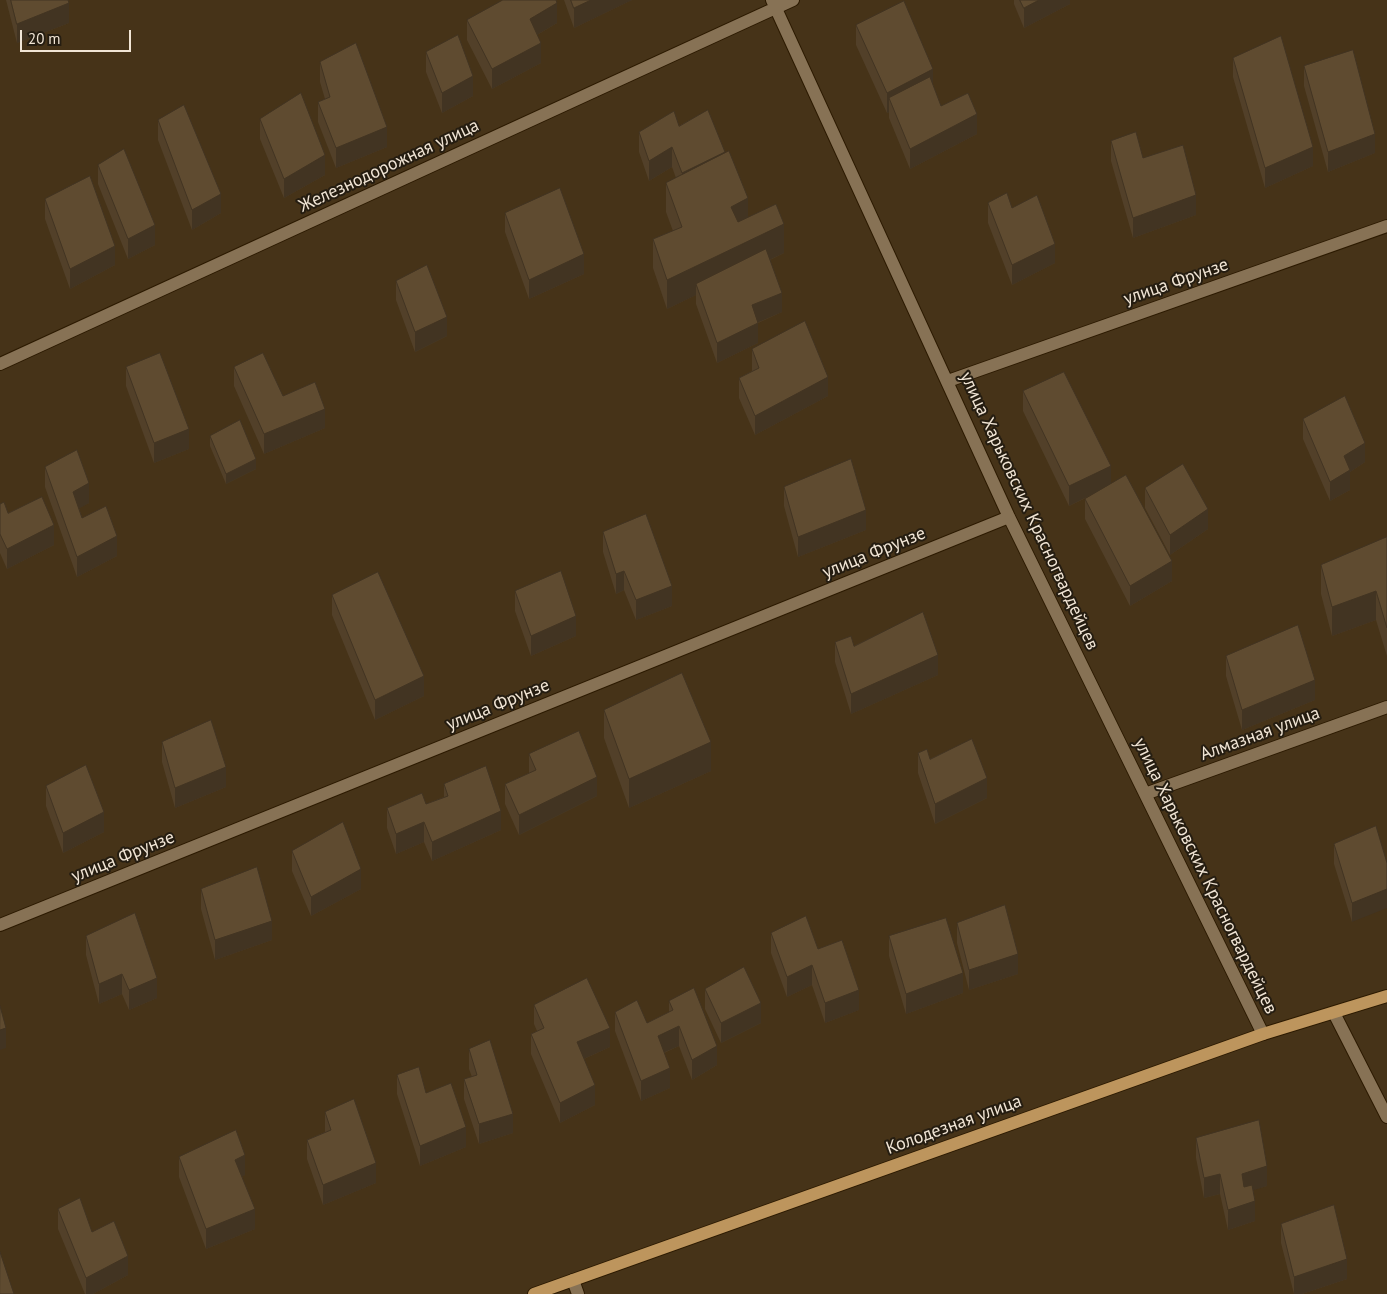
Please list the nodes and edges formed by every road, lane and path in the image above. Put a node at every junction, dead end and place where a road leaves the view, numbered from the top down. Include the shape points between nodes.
1 (793, 0) edge
2 (773, 4) edge
3 (1387, 226) edge
4 (0, 364) edge
5 (948, 381) junction
6 (1010, 517) junction
7 (1387, 707) edge
8 (1145, 794) junction
9 (0, 925) edge
10 (1387, 996) edge
11 (1334, 1013) junction
12 (1263, 1034) junction
13 (1387, 1116) edge
14 (573, 1280) junction
15 (534, 1294) edge
16 (578, 1294) edge

1 - 2 street, Железнодорожная улица
2 - 4 street, Железнодорожная улица
2 - 5 street, улица Харьковских Красногвардейцев
3 - 5 street, улица Фрунзе
5 - 6 street, улица Харьковских Красногвардейцев
6 - 8 street, улица Харьковских Красногвардейцев
6 - 9 street, улица Фрунзе
7 - 8 street, Алмазная улица
8 - 12 street, улица Харьковских Красногвардейцев
10 - 11 main road, Колодезная улица
11 - 12 main road, Колодезная улица
11 - 13 street
12 - 14 main road, Колодезная улица
14 - 15 main road, Колодезная улица
14 - 16 street

